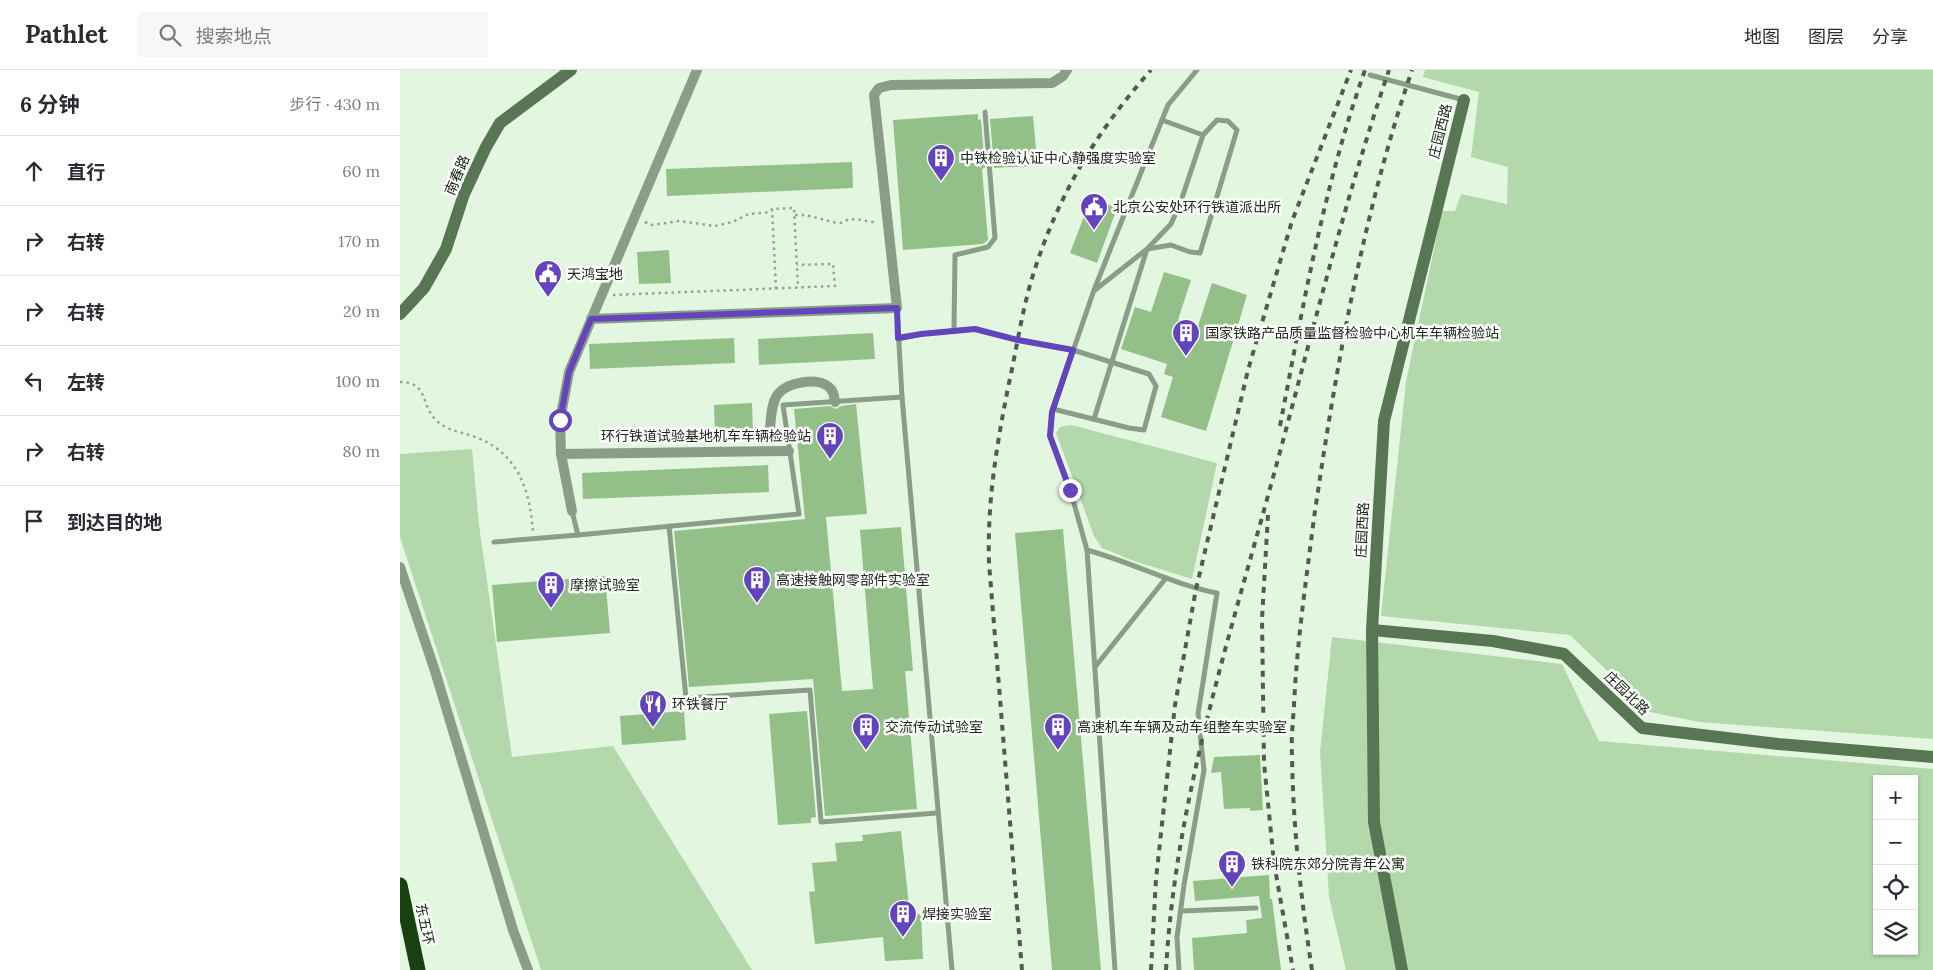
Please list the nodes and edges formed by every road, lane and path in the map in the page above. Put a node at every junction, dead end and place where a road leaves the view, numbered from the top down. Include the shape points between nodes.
1 (571, 70) edge
2 (697, 70) edge
3 (1067, 70) edge
4 (1197, 70) edge
5 (1370, 75) dead end
6 (1464, 100) joint
7 (984, 112) dead end
8 (1162, 120) junction
9 (1203, 135) junction
10 (772, 212) junction
11 (795, 214) junction
12 (634, 218) junction
13 (888, 223) junction
14 (1147, 249) junction
15 (797, 265) junction
16 (798, 288) junction
17 (776, 289) junction
18 (1094, 290) junction
19 (601, 296) junction
20 (897, 308) junction
21 (400, 314) edge
22 (591, 319) junction
23 (954, 331) junction
24 (898, 338) junction
25 (1073, 350) junction
26 (1112, 362) junction
27 (400, 382) edge
28 (902, 397) junction
29 (835, 402) junction
30 (1053, 409) junction
31 (1094, 420) junction
32 (770, 429) dead end
33 (790, 451) junction
34 (561, 454) junction
35 (572, 511) joint
36 (669, 526) junction
37 (578, 535) junction
38 (533, 539) junction
39 (494, 542) dead end
40 (1087, 550) junction
41 (400, 567) edge
42 (1166, 578) junction
43 (1372, 630) junction
44 (1095, 667) junction
45 (1933, 757) edge
46 (937, 813) junction
47 (400, 884) edge
48 (1256, 908) dead end
49 (1181, 911) junction
50 (418, 970) edge
51 (528, 970) edge
52 (952, 970) edge
53 (1115, 970) edge
54 (1179, 970) edge
55 (1402, 970) edge

1 - 21 street, 南春路 via 500,123 464,194 446,249 424,288
2 - 12 street
3 - 13 street via 1052,83 891,85 879,88 874,95
4 - 8 lane via 1168,105
5 - 6 lane
6 - 43 street, 庄园西路 via 1384,421
7 - 23 lane via 995,238 988,247 955,255
8 - 9 lane
8 - 18 lane
9 - 14 lane via 1171,224
9 - 14 lane via 1217,120 1228,121 1237,130 1200,253 1171,245
10 - 11 path via 772,209 794,208
10 - 12 path via 754,213 723,225 706,226 679,222 652,225
10 - 17 path
11 - 13 path via 841,224 855,218
11 - 15 path
12 - 19 street
13 - 20 street
14 - 18 lane
14 - 26 lane
15 - 16 path
15 - 16 path via 833,264 835,286
16 - 17 path
17 - 19 path
18 - 25 lane
19 - 22 street
20 - 22 street
20 - 24 lane
22 - 34 street via 569,372 560,420
23 - 24 lane
23 - 25 lane via 975,329
24 - 28 lane
25 - 26 lane
25 - 30 lane
26 - 31 lane
26 - 31 lane via 1149,374 1156,386 1144,430
27 - 38 path via 416,385 422,391 428,410 447,428 494,446 511,460 528,498
28 - 29 lane
28 - 46 lane
29 - 32 street via 829,386 818,382 795,384 777,395
29 - 33 lane via 783,405
30 - 31 lane
30 - 40 lane via 1050,436
33 - 34 street
33 - 36 lane via 799,514
34 - 35 street
35 - 37 lane
36 - 37 lane
36 - 46 lane via 686,698 810,690 821,822
37 - 38 lane
38 - 39 lane
40 - 42 lane
40 - 44 lane
41 - 51 street
42 - 44 lane
42 - 49 lane via 1217,593 1198,714 1204,770
43 - 45 street, 庄园北路 via 1493,641 1564,654 1642,728
43 - 55 street, 庄园西路 via 1374,822
44 - 53 lane
46 - 52 lane
47 - 50 highway, 东五环
48 - 49 lane
49 - 54 lane

